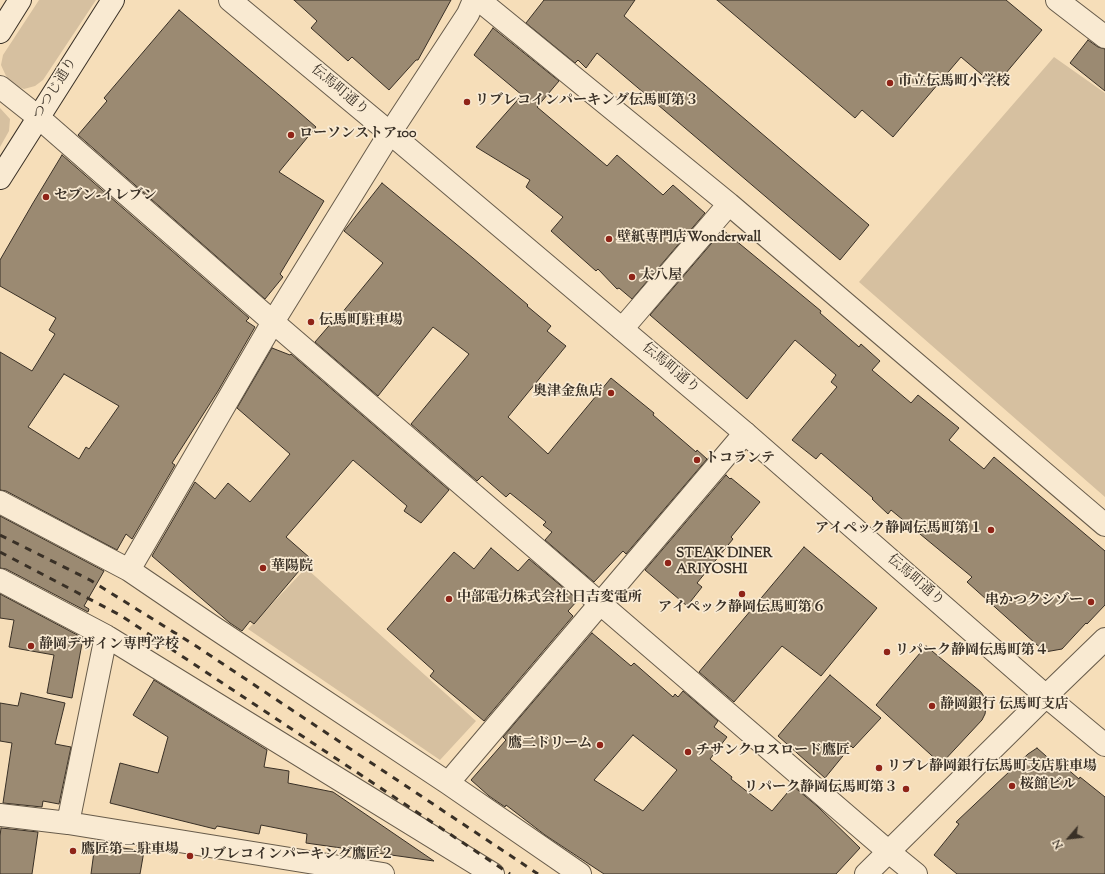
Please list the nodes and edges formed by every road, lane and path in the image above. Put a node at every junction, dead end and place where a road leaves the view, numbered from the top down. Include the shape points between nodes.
1 (20, 0) edge
2 (113, 0) edge
3 (230, 0) edge
4 (474, 0) edge
5 (480, 0) edge
6 (1058, 0) edge
7 (0, 32) edge
8 (1105, 37) edge
9 (0, 87) edge
10 (38, 117) junction
11 (390, 133) junction
12 (0, 178) edge
13 (729, 204) junction
14 (274, 322) junction
15 (622, 329) junction
16 (745, 433) junction
17 (0, 502) edge
18 (1105, 525) edge
19 (128, 570) junction
20 (0, 580) edge
21 (600, 603) junction
22 (106, 636) junction
23 (1105, 639) edge
24 (1046, 696) junction
25 (1105, 745) edge
26 (448, 783) junction
27 (0, 815) edge
28 (68, 823) junction
29 (889, 852) junction
30 (277, 866) edge
31 (383, 874) edge
32 (493, 874) edge
33 (580, 874) edge
34 (866, 874) edge
35 (916, 874) edge

1 - 7 street
2 - 10 street, つつじ通り
3 - 11 street, 伝馬町通り
4 - 11 street via 468,14
5 - 13 street
6 - 8 street
9 - 10 street
10 - 12 street, つつじ通り
10 - 14 street
11 - 14 street
11 - 15 street, 伝馬町通り
13 - 15 street
13 - 18 street
14 - 19 street
14 - 21 street
15 - 16 street, 伝馬町通り
16 - 21 street
16 - 24 street, 伝馬町通り
17 - 19 street
19 - 26 street
20 - 22 street
21 - 26 street
21 - 29 street
22 - 28 street
22 - 32 street
23 - 24 street
24 - 25 street, 伝馬町通り
24 - 29 street
26 - 33 street
27 - 28 street
28 - 30 street
29 - 34 street
29 - 35 street
30 - 31 street

